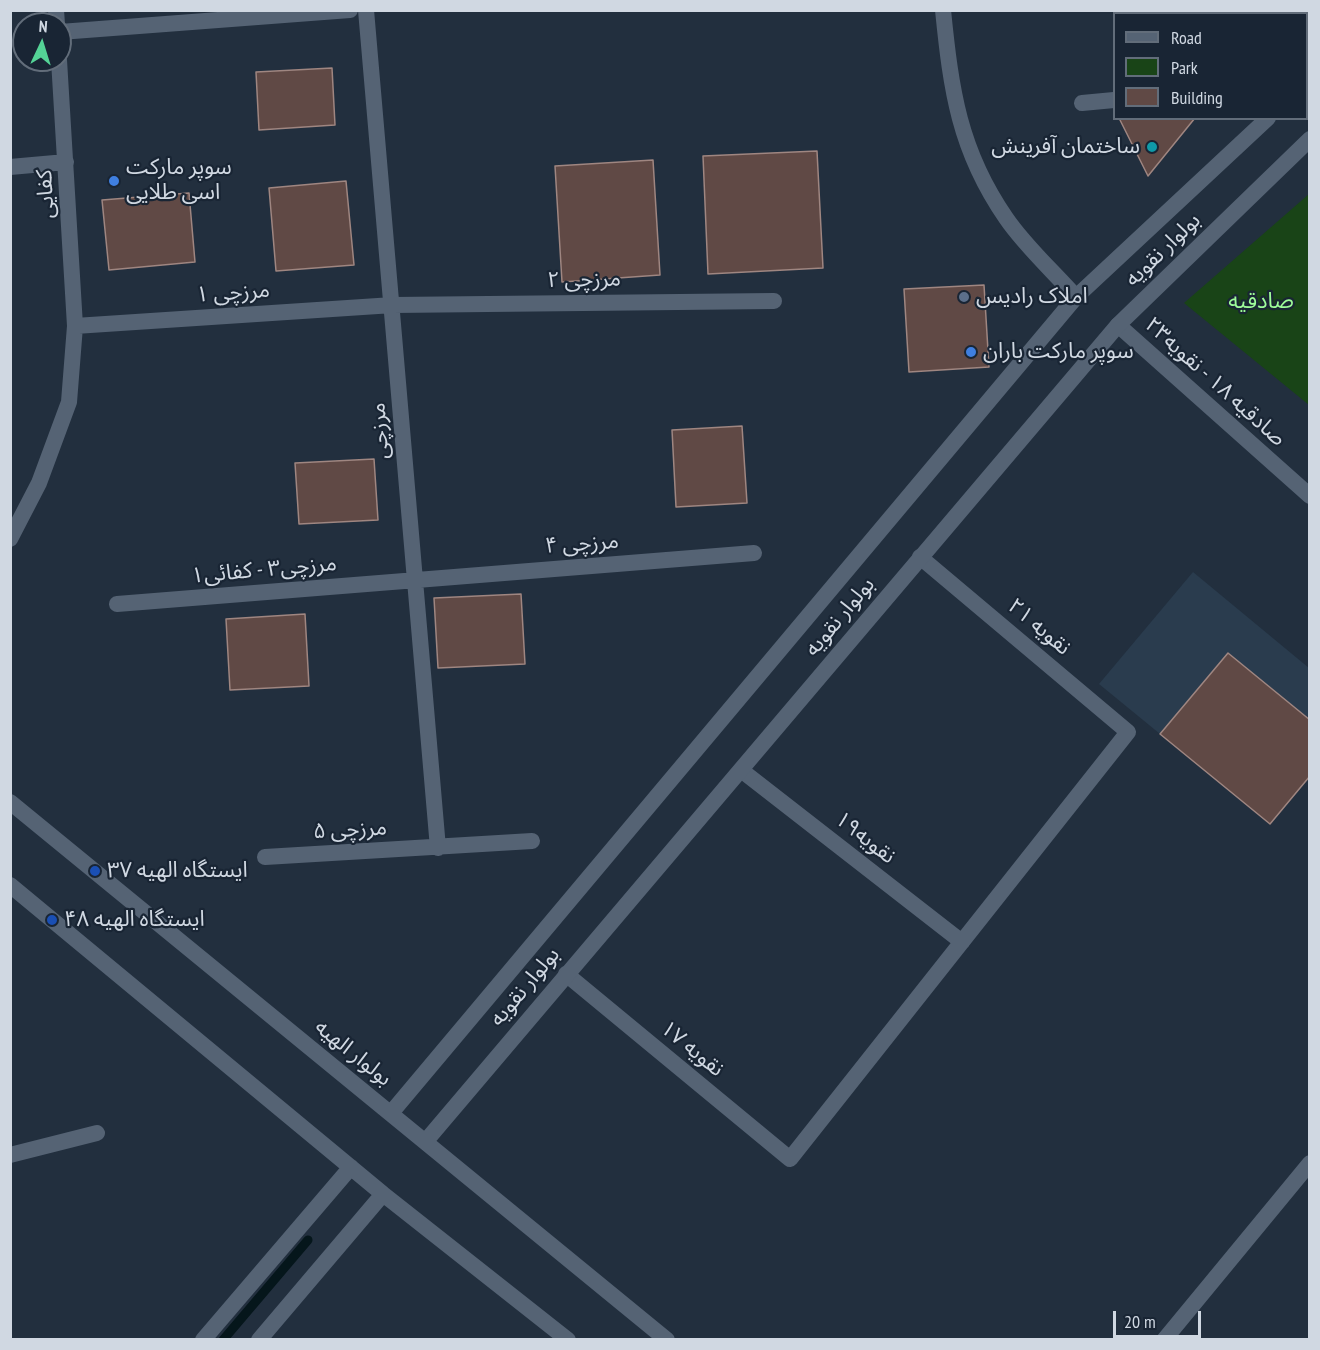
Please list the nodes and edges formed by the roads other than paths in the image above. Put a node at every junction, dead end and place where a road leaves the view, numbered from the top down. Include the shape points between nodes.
1 (350, 10) edge
2 (366, 10) edge
3 (943, 10) edge
4 (72, 31) edge
5 (61, 72) edge
6 (1113, 100) edge
7 (1082, 103) dead end
8 (1266, 120) edge
9 (1310, 139) edge
10 (66, 162) junction
11 (10, 167) edge
12 (1076, 297) junction
13 (774, 301) dead end
14 (393, 305) junction
15 (1118, 325) junction
16 (75, 326) junction
17 (1310, 496) edge
18 (10, 539) edge
19 (754, 554) dead end
20 (920, 557) junction
21 (414, 580) junction
22 (117, 604) dead end
23 (741, 770) junction
24 (10, 802) edge
25 (532, 841) dead end
26 (438, 848) junction
27 (265, 857) dead end
28 (10, 885) edge
29 (962, 942) junction
30 (566, 974) junction
31 (391, 1113) junction
32 (97, 1133) dead end
33 (425, 1142) junction
34 (10, 1155) edge
35 (1310, 1163) edge
36 (351, 1167) junction
37 (383, 1194) junction
38 (203, 1340) edge
39 (259, 1340) edge
40 (568, 1340) edge
41 (667, 1340) edge
42 (1164, 1340) edge

1 - 4 street
2 - 14 street, مرزچی
3 - 12 street via 951,85 972,159 1007,219
5 - 10 street, کفایی
6 - 7 street
8 - 12 street, بولوار نقویه
9 - 15 street, بولوار نقویه
10 - 11 street
10 - 16 street, کفایی
12 - 31 street, بولوار نقویه
13 - 14 street, مرزچی ۲
14 - 16 street, مرزچی ۱
14 - 21 street, مرزچی
15 - 17 street, صادقیه ۱۸ - نقویه۲۳
15 - 20 street, بولوار نقویه
16 - 18 street, کفایی via 69,402 39,483
19 - 21 street, مرزچی ۴
20 - 23 street, بولوار نقویه
20 - 29 street, نقویه ۲۱ via 1128,732
21 - 22 street, مرزچی۳ - کفائی۱
21 - 26 street, مرزچی
23 - 29 street, نقویه۱۹
23 - 30 street, بولوار نقویه
24 - 31 street, بولوار الهیه
25 - 26 street, مرزچی ۵
26 - 27 street, مرزچی ۵
28 - 36 street
29 - 30 street, نقویه ۱۷ via 790,1159
30 - 33 street, بولوار نقویه
31 - 33 street, بولوار الهیه
32 - 34 street
33 - 41 street, بولوار الهیه
35 - 42 street
36 - 37 street
36 - 38 street
37 - 39 street
37 - 40 street

